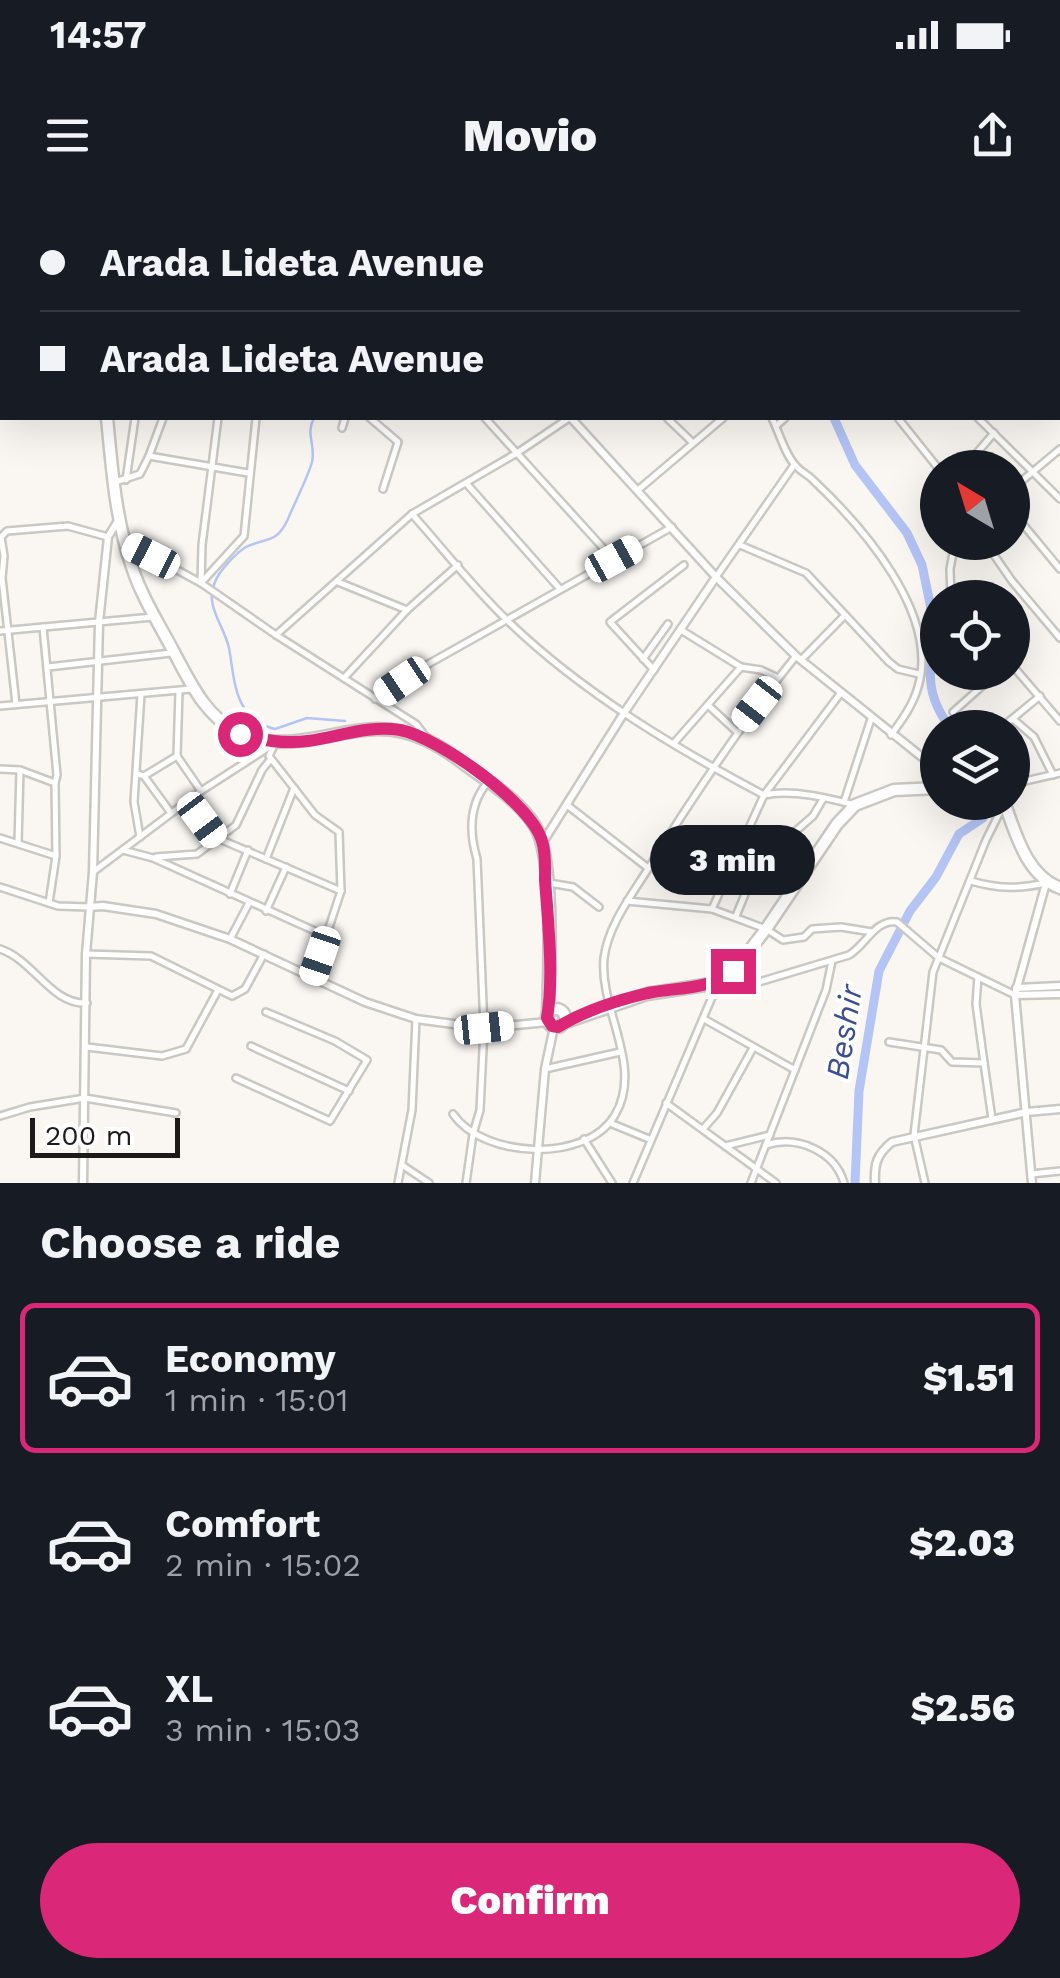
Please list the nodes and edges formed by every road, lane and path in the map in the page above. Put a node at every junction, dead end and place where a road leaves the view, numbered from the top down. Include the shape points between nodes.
1 (106, 420) edge
2 (135, 420) edge
3 (162, 420) edge
4 (218, 420) edge
5 (256, 420) edge
6 (344, 420) edge
7 (372, 420) edge
8 (486, 420) edge
9 (567, 420) edge
10 (572, 420) edge
11 (669, 420) edge
12 (720, 420) edge
13 (773, 420) edge
14 (783, 420) edge
15 (900, 420) edge
16 (980, 420) edge
17 (776, 426) junction
18 (342, 428) dead end
19 (994, 433) junction
20 (692, 442) junction
21 (1060, 449) edge
22 (924, 450) edge
23 (979, 450) edge
24 (517, 452) junction
25 (148, 456) junction
26 (794, 465) junction
27 (211, 468) junction
28 (1033, 471) junction
29 (248, 473) junction
30 (1030, 474) edge
31 (126, 480) junction
32 (112, 483) junction
33 (466, 483) junction
34 (383, 489) dead end
35 (638, 490) junction
36 (1060, 499) edge
37 (412, 514) junction
38 (119, 519) junction
39 (672, 526) junction
40 (1030, 533) edge
41 (108, 537) junction
42 (124, 541) junction
43 (740, 545) junction
44 (614, 559) junction
45 (997, 560) edge
46 (458, 566) junction
47 (684, 566) dead end
48 (1060, 569) edge
49 (716, 577) junction
50 (338, 582) junction
51 (202, 583) junction
52 (561, 590) junction
53 (2, 594) edge
54 (408, 610) junction
55 (845, 615) junction
56 (156, 617) junction
57 (507, 621) junction
58 (99, 622) junction
59 (668, 624) dead end
60 (43, 627) junction
61 (681, 630) junction
62 (4, 631) edge
63 (920, 632) edge
64 (276, 635) junction
65 (1060, 638) edge
66 (174, 652) junction
67 (798, 658) junction
68 (643, 659) junction
69 (98, 660) junction
70 (741, 667) junction
71 (47, 668) junction
72 (654, 670) junction
73 (920, 674) joint
74 (344, 678) junction
75 (778, 678) junction
76 (1030, 685) edge
77 (193, 688) junction
78 (978, 690) edge
79 (180, 691) junction
80 (141, 694) junction
81 (840, 694) junction
82 (96, 696) junction
83 (1040, 696) junction
84 (375, 699) junction
85 (50, 701) junction
86 (16, 704) junction
87 (0, 706) edge
88 (709, 706) junction
89 (956, 710) edge
90 (1023, 710) edge
91 (624, 713) junction
92 (871, 719) junction
93 (1060, 721) edge
94 (736, 731) junction
95 (891, 734) junction
96 (1030, 735) edge
97 (428, 740) junction
98 (276, 743) junction
99 (674, 743) junction
100 (177, 756) junction
101 (920, 756) edge
102 (271, 759) junction
103 (711, 767) junction
104 (0, 769) edge
105 (20, 770) junction
106 (1057, 774) edge
107 (140, 775) junction
108 (1030, 780) edge
109 (488, 782) junction
110 (55, 784) junction
111 (294, 788) junction
112 (920, 789) edge
113 (201, 792) junction
114 (764, 795) junction
115 (823, 799) junction
116 (188, 801) junction
117 (850, 803) junction
118 (567, 805) junction
119 (171, 813) junction
120 (996, 820) edge
121 (1010, 820) edge
122 (0, 838) edge
123 (140, 838) junction
124 (217, 838) junction
125 (543, 842) junction
126 (18, 843) junction
127 (662, 846) junction
128 (123, 850) junction
129 (248, 850) junction
130 (56, 856) junction
131 (153, 858) junction
132 (266, 858) junction
133 (730, 864) junction
134 (286, 866) junction
135 (648, 868) junction
136 (93, 872) junction
137 (971, 881) junction
138 (546, 883) junction
139 (1046, 883) junction
140 (0, 887) edge
141 (1060, 888) edge
142 (342, 891) junction
143 (230, 894) junction
144 (627, 901) junction
145 (49, 902) junction
146 (249, 903) junction
147 (89, 907) junction
148 (599, 907) dead end
149 (712, 908) junction
150 (266, 911) junction
151 (736, 916) junction
152 (766, 929) junction
153 (872, 932) junction
154 (326, 936) junction
155 (230, 938) junction
156 (0, 949) edge
157 (86, 954) junction
158 (264, 954) junction
159 (939, 958) junction
160 (832, 961) junction
161 (312, 976) junction
162 (978, 977) junction
163 (718, 983) junction
164 (1060, 986) edge
165 (218, 990) junction
166 (1015, 992) junction
167 (1060, 994) edge
168 (86, 1003) junction
169 (609, 1005) junction
170 (266, 1012) dead end
171 (556, 1018) junction
172 (416, 1019) junction
173 (704, 1019) junction
174 (484, 1028) junction
175 (889, 1042) dead end
176 (251, 1046) dead end
177 (87, 1047) junction
178 (753, 1048) junction
179 (926, 1048) junction
180 (620, 1052) junction
181 (984, 1063) junction
182 (546, 1069) junction
183 (795, 1070) junction
184 (236, 1078) dead end
185 (350, 1091) junction
186 (85, 1098) junction
187 (666, 1102) junction
188 (1060, 1109) edge
189 (1028, 1112) junction
190 (176, 1113) dead end
191 (453, 1114) dead end
192 (0, 1116) edge
193 (992, 1119) junction
194 (610, 1123) junction
195 (703, 1129) junction
196 (473, 1134) junction
197 (770, 1134) junction
198 (914, 1135) junction
199 (584, 1139) junction
200 (649, 1139) junction
201 (725, 1146) junction
202 (766, 1146) junction
203 (537, 1150) junction
204 (402, 1165) junction
205 (756, 1171) junction
206 (1060, 1171) edge
207 (1031, 1179) edge
208 (84, 1183) edge
209 (398, 1183) edge
210 (430, 1183) edge
211 (466, 1183) edge
212 (535, 1183) edge
213 (612, 1183) edge
214 (633, 1183) edge
215 (751, 1183) edge
216 (776, 1183) edge
217 (844, 1183) edge
218 (875, 1183) edge
219 (925, 1183) edge

1 - 32 highway
2 - 31 street
3 - 25 street
4 - 27 street
5 - 29 street
6 - 18 street
7 - 34 street via 398,442
8 - 24 street
9 - 24 street
10 - 35 main road
11 - 20 street
12 - 20 street
13 - 17 street
14 - 17 street
15 - 22 street
16 - 19 street
17 - 26 street
19 - 23 street
19 - 28 street
20 - 35 street
21 - 28 street
24 - 33 street
24 - 44 street
25 - 27 street
25 - 31 street via 140,474
26 - 43 street
26 - 63 street via 850,518 906,598
27 - 29 street
27 - 51 street
28 - 30 street
28 - 36 street
29 - 51 street via 244,536
31 - 32 street
32 - 38 highway
33 - 37 street
33 - 52 street
35 - 39 main road
37 - 46 street
37 - 50 street
38 - 41 main road
38 - 42 highway
39 - 44 street
39 - 49 main road
40 - 48 street
41 - 53 street via 68,526 8,531 0,537
41 - 58 main road
42 - 51 street
42 - 56 highway
43 - 49 street
43 - 55 street via 806,572
44 - 52 street
45 - 65 street
46 - 54 street
46 - 57 street
47 - 68 street via 611,620
49 - 61 main road
49 - 67 main road
50 - 54 street
50 - 64 street
51 - 64 street
52 - 57 street
53 - 62 street
54 - 74 street
55 - 67 street
55 - 73 street via 898,670
56 - 58 street
56 - 66 highway
57 - 84 street
57 - 91 street
58 - 60 street
58 - 69 main road
59 - 68 street
60 - 62 street
60 - 71 street
61 - 70 street
61 - 72 main road
62 - 86 street
64 - 74 street
66 - 69 street
66 - 77 highway
67 - 75 street
67 - 81 main road
68 - 72 street
69 - 71 street
69 - 82 main road
70 - 75 street
70 - 88 street
71 - 85 street
72 - 91 main road
73 - 95 street
74 - 84 street
75 - 94 street
76 - 83 street
77 - 79 street
77 - 98 highway via 224,724
78 - 89 street
79 - 80 street
79 - 100 street
80 - 82 street
80 - 107 street
81 - 92 main road
81 - 114 street
82 - 85 street
82 - 136 main road
83 - 90 street
83 - 93 street
84 - 97 street via 416,724
85 - 86 street
85 - 110 street
86 - 87 street
88 - 94 street
88 - 99 street
91 - 99 street
91 - 118 main road
92 - 95 main road
92 - 117 street
94 - 103 street
95 - 101 main road
96 - 106 street
97 - 98 highway via 381,729
97 - 109 highway
98 - 102 street
98 - 113 street
99 - 103 street
100 - 107 street
100 - 113 street
102 - 111 street
102 - 124 street via 240,821
103 - 114 street
103 - 127 street
104 - 105 street
105 - 110 street
105 - 126 street
106 - 108 street
107 - 119 street
107 - 123 street via 134,814
109 - 125 highway via 522,810
109 - 174 street via 472,812 471,840
110 - 130 street
111 - 132 street
111 - 142 street via 314,815 339,832
112 - 117 highway
113 - 116 street
114 - 115 street
114 - 133 street
115 - 117 street
115 - 151 street via 757,865
116 - 119 street
116 - 124 street
117 - 152 highway
118 - 125 main road
118 - 135 street
119 - 123 street
120 - 137 street
121 - 139 highway
122 - 126 street
123 - 128 street
124 - 129 street
124 - 131 street via 196,854
125 - 138 highway
126 - 130 street
127 - 133 street
127 - 135 street
128 - 131 street
128 - 136 street
129 - 132 street
129 - 143 street
130 - 145 street
131 - 143 street
132 - 134 street
133 - 149 street
134 - 142 street
134 - 150 street
135 - 144 street
136 - 147 main road
137 - 139 street via 999,889
137 - 159 street
138 - 148 street via 574,887
138 - 171 highway
139 - 141 highway
139 - 166 main road
140 - 145 street
142 - 154 street
143 - 146 street
144 - 149 street
144 - 169 street via 604,957
145 - 147 street
146 - 150 street
146 - 155 street
147 - 155 main road via 156,914
147 - 157 main road
149 - 151 street
150 - 154 street
151 - 152 street
152 - 153 street via 787,940 804,938 812,928
152 - 163 highway
153 - 159 street via 883,922 897,922
153 - 160 street via 859,949
154 - 161 street
155 - 158 main road
156 - 168 street via 21,957 66,1000
157 - 165 street via 147,954
157 - 168 main road
158 - 161 main road
158 - 165 street via 238,996
159 - 162 street
159 - 179 street via 930,985
160 - 163 street via 749,985
160 - 183 street
161 - 172 main road
162 - 166 street
162 - 181 street
163 - 169 highway
163 - 173 street
164 - 166 main road
165 - 177 street via 186,1049 162,1056
166 - 167 main road
166 - 189 main road
168 - 177 main road
169 - 171 highway
169 - 180 street
170 - 185 street via 367,1060
171 - 174 main road
171 - 182 main road
172 - 174 main road
172 - 204 street
173 - 178 street
173 - 187 street
174 - 196 street
175 - 179 street
176 - 185 street
177 - 186 main road
178 - 183 street
178 - 195 street
179 - 181 street via 941,1050 952,1062
179 - 198 street
180 - 182 street
180 - 194 street via 623,1096
181 - 193 street
182 - 203 main road
183 - 197 street
184 - 185 street via 330,1121
186 - 190 street
186 - 192 street
186 - 208 main road
187 - 195 street
187 - 200 street
188 - 189 main road
189 - 193 main road
189 - 207 main road
191 - 196 street
193 - 198 main road
194 - 199 street
194 - 200 street
195 - 201 street
196 - 203 street
196 - 211 street
197 - 201 street
197 - 202 street
198 - 218 main road via 882,1150
198 - 219 street
199 - 203 street
199 - 213 street
200 - 214 street
201 - 205 street
202 - 205 street
202 - 217 street via 785,1142 823,1152
203 - 212 main road
204 - 209 street
204 - 210 street
205 - 215 street
205 - 216 street
206 - 207 street

